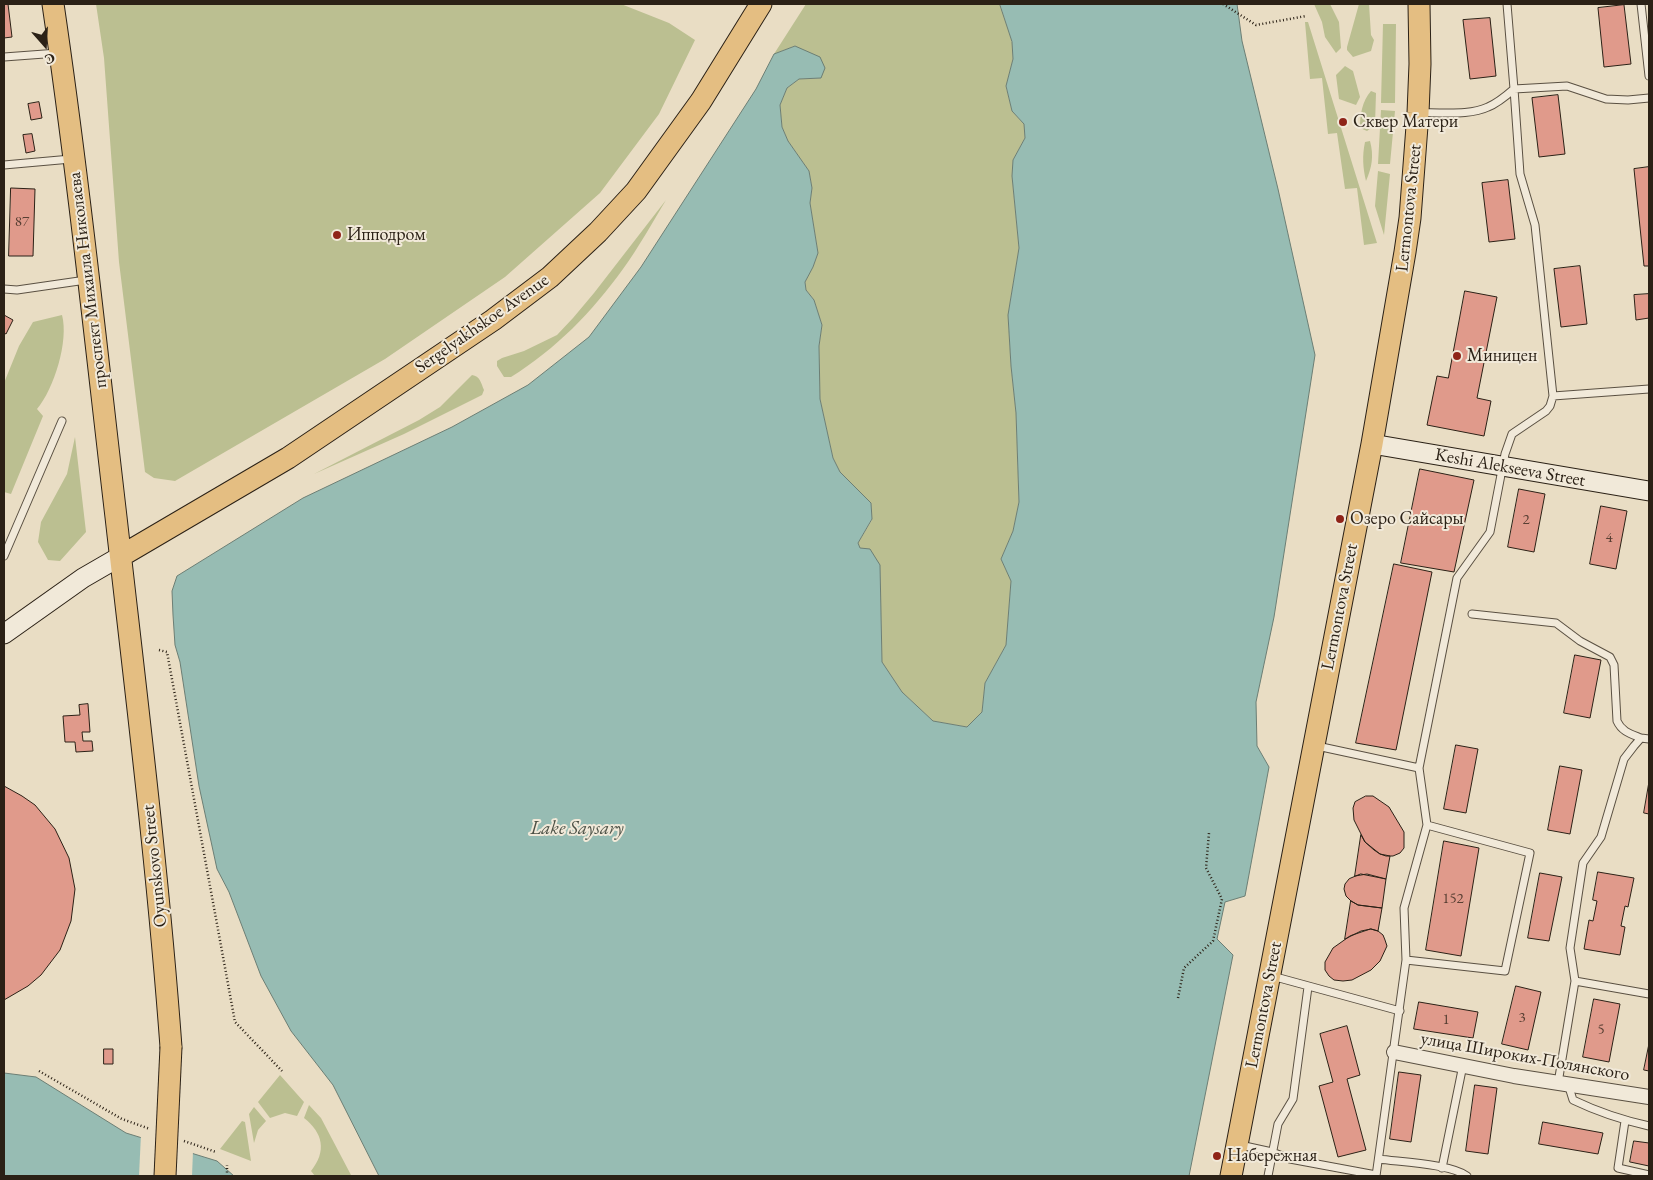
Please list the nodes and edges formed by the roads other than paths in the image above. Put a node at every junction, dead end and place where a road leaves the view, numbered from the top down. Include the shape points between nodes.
1 (53, 4) edge
2 (761, 4) edge
3 (1419, 4) edge
4 (1507, 4) edge
5 (1641, 4) edge
6 (60, 53) junction
7 (4, 57) edge
8 (1649, 76) edge
9 (1514, 89) junction
10 (1649, 98) edge
11 (1418, 113) junction
12 (74, 158) junction
13 (4, 165) edge
14 (88, 280) junction
15 (4, 289) edge
16 (1649, 389) edge
17 (1553, 396) junction
18 (62, 421) dead end
19 (1372, 444) junction
20 (1502, 467) junction
21 (1649, 492) edge
22 (4, 556) edge
23 (121, 556) junction
24 (1472, 614) dead end
25 (4, 634) edge
26 (1645, 739) edge
27 (1314, 745) junction
28 (1419, 768) junction
29 (1428, 826) junction
30 (1406, 960) junction
31 (1270, 975) junction
32 (1575, 981) junction
33 (1308, 987) junction
34 (1649, 994) edge
35 (1400, 1011) junction
36 (1394, 1052) junction
37 (1462, 1066) junction
38 (1563, 1083) junction
39 (1649, 1097) edge
40 (1625, 1121) junction
41 (1649, 1126) edge
42 (1237, 1144) junction
43 (1272, 1152) junction
44 (1379, 1159) junction
45 (1442, 1168) junction
46 (1649, 1175) edge
47 (165, 1176) edge
48 (1231, 1176) edge
49 (1268, 1176) edge
50 (1376, 1176) edge
51 (1467, 1176) edge

1 - 6 main road, проспект Михаила Николаева
2 - 23 main road, Sergelyakhskoe Avenue via 701,101 636,191 550,277 493,320 288,458
3 - 11 main road, Lermontova Street
4 - 9 lane
5 - 8 lane
6 - 7 lane
6 - 12 main road, проспект Михаила Николаева
9 - 10 lane via 1567,86 1606,99
9 - 11 lane via 1487,108 1469,112
9 - 17 lane via 1520,174 1535,225
11 - 19 main road, Lermontova Street via 1410,218
12 - 13 lane
12 - 14 main road, проспект Михаила Николаева
14 - 15 lane
14 - 23 main road, проспект Михаила Николаева
16 - 17 lane
17 - 20 lane via 1546,411 1512,434
18 - 22 lane
19 - 20 main road, Keshi Alekseeva Street
19 - 27 main road, Lermontova Street
20 - 21 main road, Keshi Alekseeva Street
20 - 28 lane via 1490,532 1457,578
23 - 25 main road via 83,578
23 - 47 main road, Oyunskovo Street, bridge via 171,1047
24 - 26 lane via 1556,623 1610,657 1614,665 1616,720 1624,731
26 - 32 lane via 1634,746 1624,759 1601,837 1583,863 1570,948
27 - 28 lane
27 - 31 main road, Lermontova Street
28 - 29 lane
29 - 30 lane via 1404,908
29 - 30 lane via 1530,853 1505,971
30 - 35 lane
31 - 33 lane
31 - 42 main road, Lermontova Street
32 - 34 lane
32 - 38 lane
33 - 35 lane
33 - 43 lane via 1293,1099 1278,1124
35 - 36 lane
36 - 37 street, улица Широких-Полянского
36 - 44 lane
37 - 38 street, улица Широких-Полянского
37 - 45 lane
38 - 39 street, улица Широких-Полянского
38 - 40 lane via 1573,1100
40 - 41 lane
40 - 46 lane via 1618,1168
42 - 43 lane
42 - 48 main road, Lermontova Street
43 - 49 lane
43 - 50 lane via 1290,1159
44 - 45 lane
44 - 50 lane
45 - 51 lane

